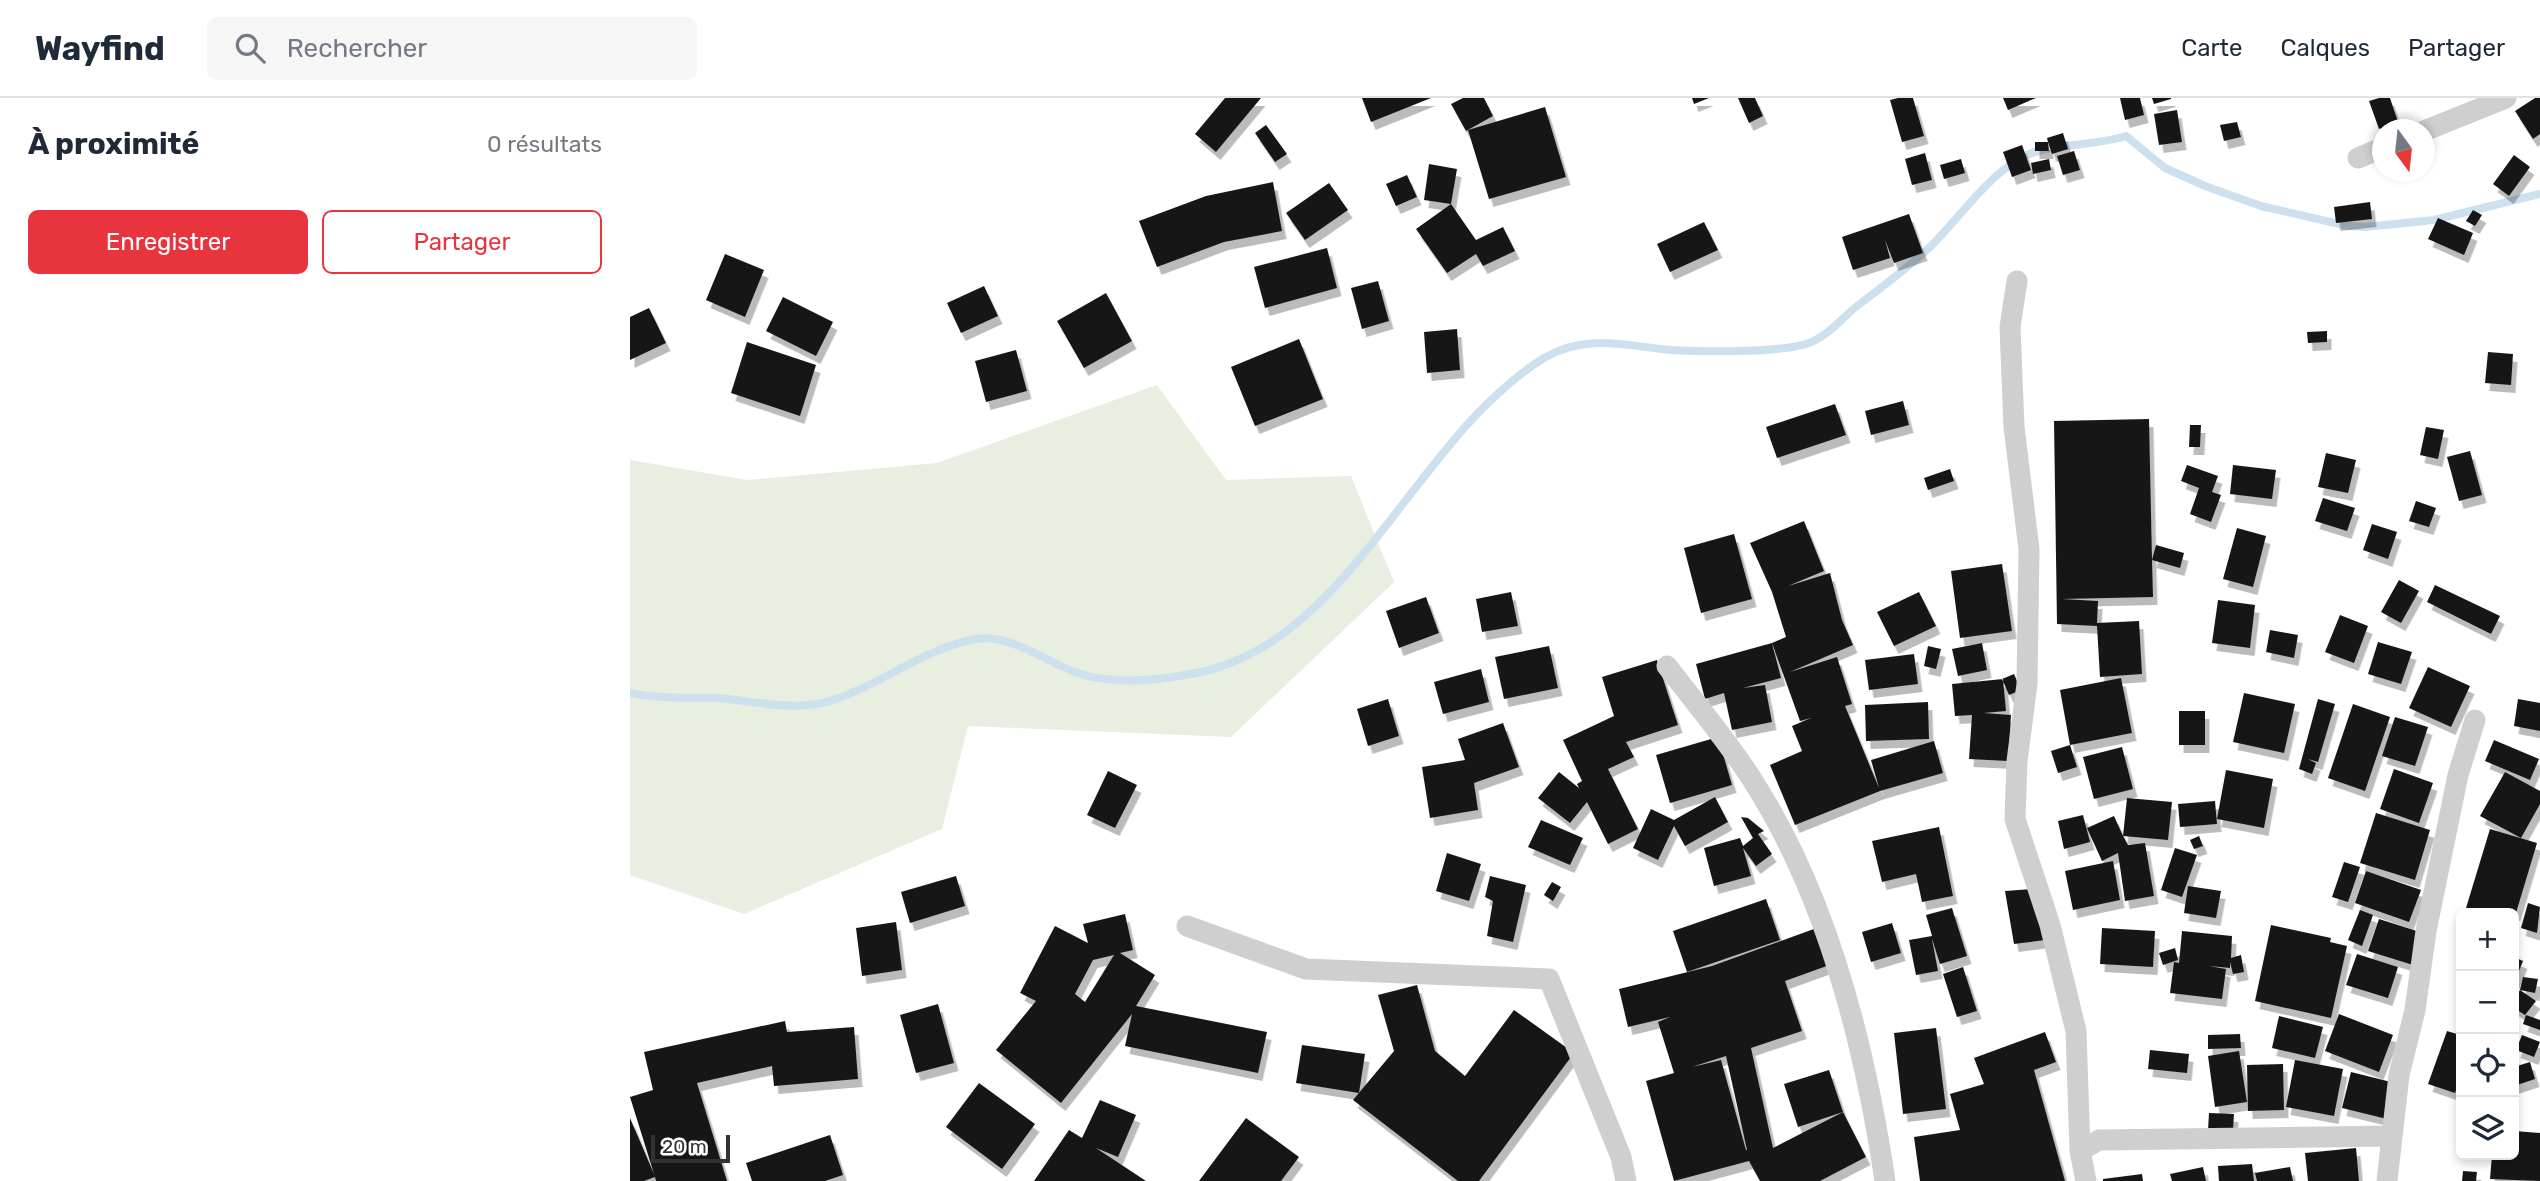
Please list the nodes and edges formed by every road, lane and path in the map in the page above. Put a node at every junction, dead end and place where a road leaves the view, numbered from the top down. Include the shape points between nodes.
1 (2506, 98) edge
2 (2435, 127) edge
3 (2372, 152) edge
4 (2358, 158) dead end
5 (2017, 281) dead end
6 (1667, 666) dead end
7 (2475, 720) dead end
8 (1187, 926) dead end
9 (2390, 1136) junction
10 (2080, 1151) junction
11 (1626, 1181) edge
12 (1885, 1181) edge
13 (2086, 1181) edge
14 (2387, 1181) edge

1 - 2 street
3 - 4 street
5 - 10 street via 2011,327 2014,427 2029,549 2027,684 2015,819 2050,925 2076,1031
6 - 12 street via 1753,780 1817,906 1860,1059
7 - 9 street via 2458,775 2426,930
8 - 11 street via 1306,969 1549,978 1621,1157
9 - 10 street via 2099,1140
9 - 14 street
10 - 13 street

